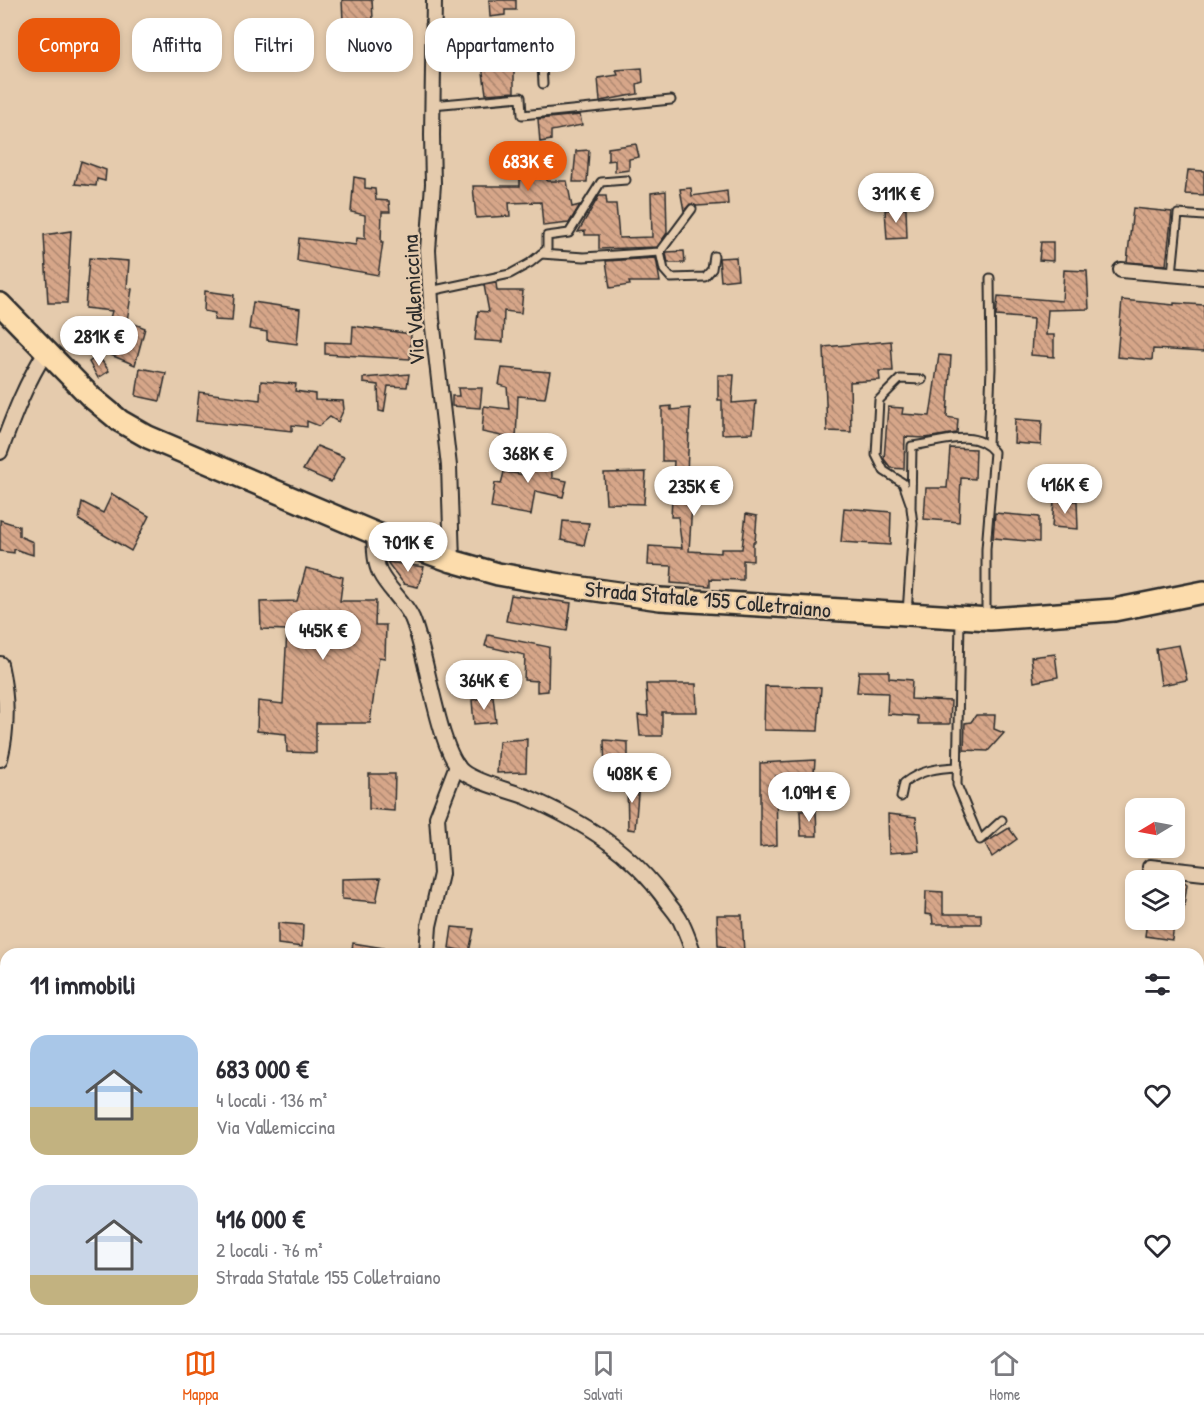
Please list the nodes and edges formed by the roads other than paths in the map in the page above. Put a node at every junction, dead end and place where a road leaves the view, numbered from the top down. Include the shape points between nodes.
1 (434, 0) edge
2 (433, 18) edge
3 (432, 72) edge
4 (542, 72) edge
5 (543, 84) dead end
6 (671, 100) dead end
7 (432, 105) junction
8 (626, 180) dead end
9 (692, 209) dead end
10 (1204, 216) edge
11 (660, 252) junction
12 (541, 254) junction
13 (714, 256) dead end
14 (1121, 270) dead end
15 (1172, 274) junction
16 (1204, 277) edge
17 (990, 278) dead end
18 (430, 291) junction
19 (0, 304) edge
20 (47, 351) junction
21 (922, 380) dead end
22 (988, 444) junction
23 (0, 452) edge
24 (911, 508) junction
25 (374, 533) junction
26 (452, 561) junction
27 (1204, 592) edge
28 (907, 615) junction
29 (960, 618) junction
30 (986, 619) junction
31 (0, 664) edge
32 (0, 759) edge
33 (457, 765) junction
34 (958, 767) junction
35 (901, 797) dead end
36 (1002, 820) dead end
37 (1150, 867) dead end
38 (1204, 873) edge
39 (427, 948) edge
40 (692, 948) edge

1 - 2 street, Via Vallemiccina
3 - 7 street, Via Vallemiccina
4 - 5 lane
6 - 7 lane via 522,115 521,98
7 - 18 street, Via Vallemiccina
8 - 12 lane via 601,182 569,233 547,236 547,249
9 - 11 lane
10 - 15 lane via 1178,214
11 - 12 lane via 584,257
11 - 13 lane via 664,270 671,278 705,277
12 - 18 lane via 510,273
14 - 15 street
15 - 16 street
17 - 22 lane
18 - 26 street, Via Vallemiccina via 448,466
19 - 20 main road, Strada Statale 155 Colletraiano
20 - 23 street via 13,416
20 - 25 main road, Strada Statale 155 Colletraiano via 91,397 148,437
21 - 24 lane via 900,379 879,400 876,455 884,471 903,483
22 - 24 lane via 974,438 912,446
22 - 30 lane via 994,452 986,549
24 - 28 lane
25 - 26 main road, Strada Statale 155 Colletraiano
25 - 33 street via 380,573 411,616 451,758
26 - 28 main road, Strada Statale 155 Colletraiano via 498,574 660,599
27 - 30 main road, Strada Statale 155 Colletraiano via 1114,610
28 - 29 main road, Strada Statale 155 Colletraiano
29 - 30 main road, Strada Statale 155 Colletraiano
29 - 34 lane
31 - 32 street via 6,721
33 - 39 street via 437,817 441,873
33 - 40 street via 471,777 543,804 618,848 638,866 682,922
34 - 35 lane via 918,773 904,783
34 - 36 lane via 957,785 980,840
37 - 38 street

